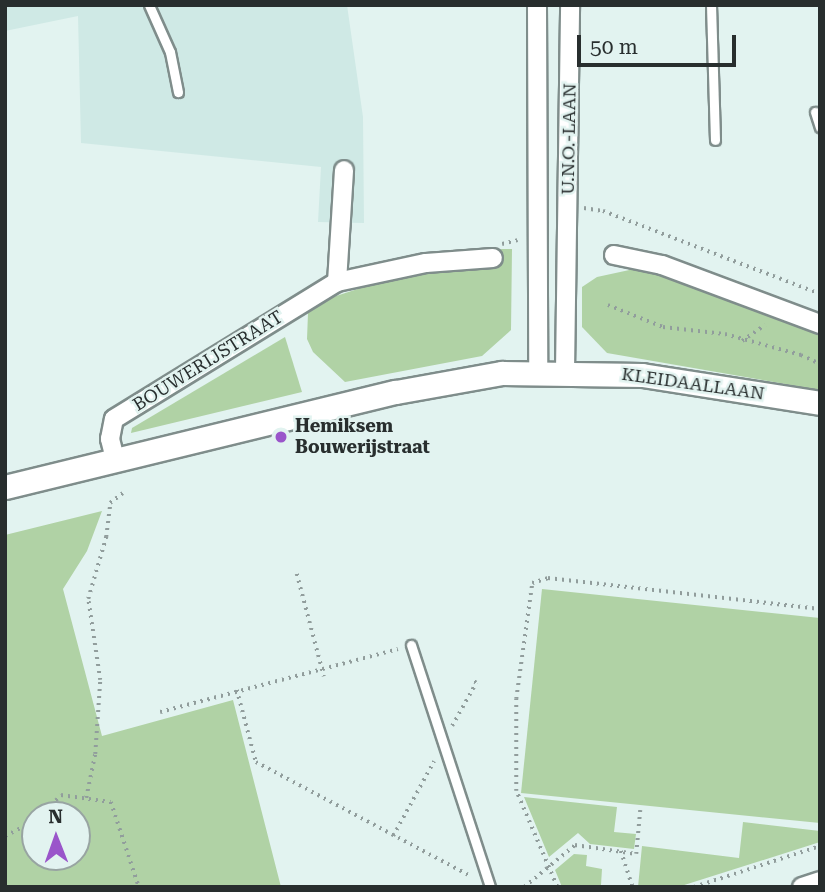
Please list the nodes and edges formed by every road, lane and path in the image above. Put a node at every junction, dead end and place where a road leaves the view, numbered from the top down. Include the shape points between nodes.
1 (149, 5) edge
2 (537, 5) edge
3 (570, 5) edge
4 (711, 5) edge
5 (178, 92) dead end
6 (815, 112) dead end
7 (820, 127) edge
8 (715, 140) dead end
9 (344, 170) dead end
10 (569, 205) junction
11 (568, 231) junction
12 (537, 235) junction
13 (614, 256) dead end
14 (493, 258) joint
15 (337, 282) junction
16 (820, 293) edge
17 (608, 305) dead end
18 (781, 309) junction
19 (820, 324) edge
20 (742, 341) junction
21 (820, 364) edge
22 (538, 371) junction
23 (565, 371) junction
24 (820, 403) edge
25 (115, 459) junction
26 (5, 487) edge
27 (123, 493) dead end
28 (297, 574) dead end
29 (820, 609) edge
30 (411, 645) joint
31 (322, 669) junction
32 (324, 676) dead end
33 (237, 690) junction
34 (160, 712) dead end
35 (86, 798) junction
36 (55, 801) edge
37 (640, 810) dead end
38 (21, 828) edge
39 (5, 836) edge
40 (820, 846) edge
41 (621, 852) junction
42 (548, 867) junction
43 (820, 881) edge
44 (139, 887) edge
45 (490, 887) edge
46 (524, 887) edge
47 (557, 887) edge
48 (633, 887) edge
49 (694, 887) edge
50 (802, 887) edge

1 - 5 lane via 170,52
2 - 12 street, U.N.O.-LAAN
3 - 10 street, U.N.O.-LAAN
4 - 8 lane
6 - 7 lane
9 - 15 street
10 - 11 street, U.N.O.-LAAN
10 - 16 path via 604,211
11 - 12 street
11 - 23 street, U.N.O.-LAAN
12 - 14 path via 504,241
12 - 22 street, U.N.O.-LAAN
13 - 18 street via 662,265
14 - 15 street, BOUWERIJSTRAAT via 404,266
15 - 25 street, BOUWERIJSTRAAT via 114,419 110,439
17 - 20 path via 663,327 706,330
18 - 19 street
18 - 20 path
20 - 21 path
22 - 23 street
22 - 25 street via 396,392
23 - 24 street, KLEIDAALLAAN via 685,380
25 - 26 street
27 - 35 path via 110,503 106,537 88,600 100,680 95,754
28 - 31 path
29 - 42 path via 548,578 532,583 516,699 516,791
30 - 31 path
30 - 45 lane
31 - 32 path
31 - 33 path
33 - 34 path
33 - 45 path via 256,761
35 - 36 path via 61,795
35 - 44 path via 111,802
37 - 41 path via 636,854
38 - 39 path
40 - 49 path
41 - 42 path via 575,845
41 - 48 path
42 - 46 path
42 - 47 path
43 - 50 street

